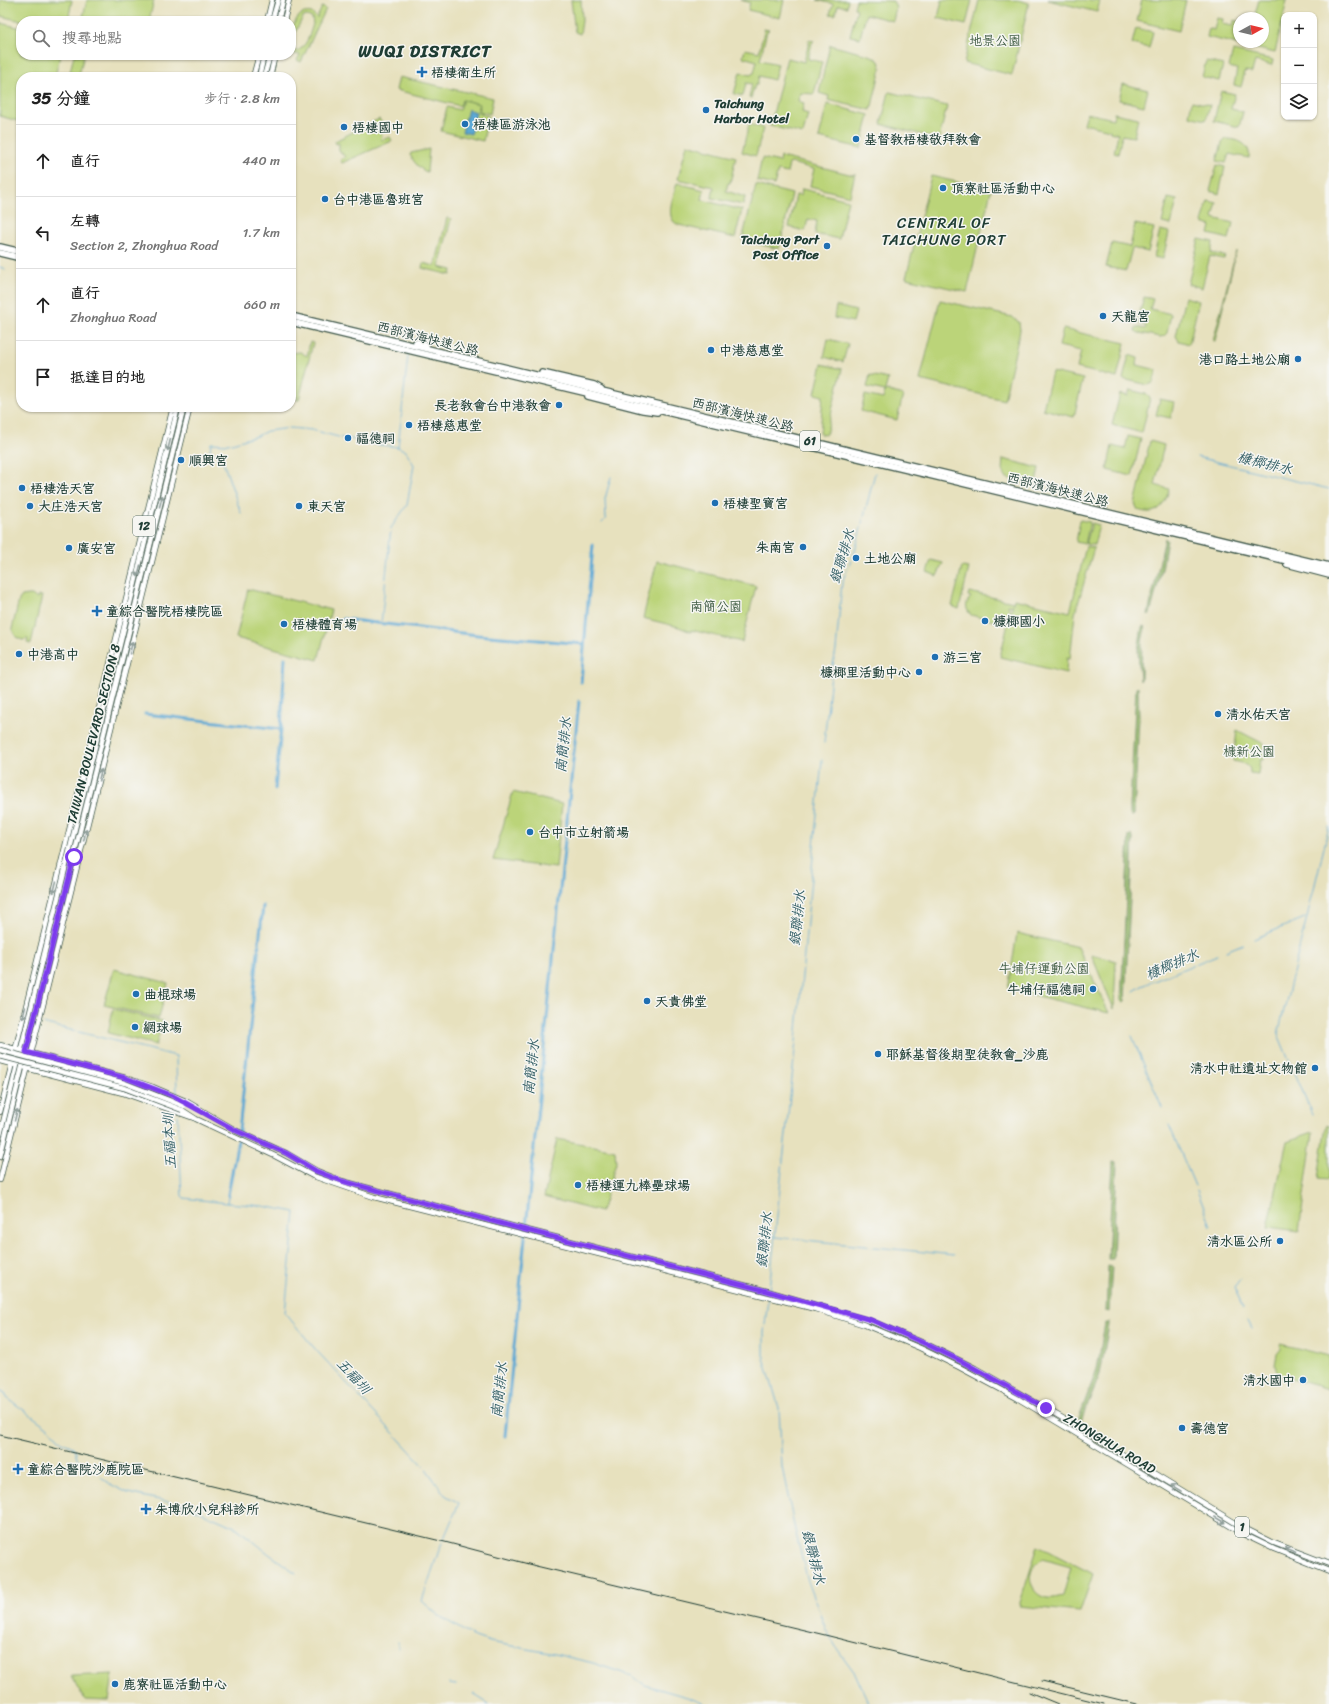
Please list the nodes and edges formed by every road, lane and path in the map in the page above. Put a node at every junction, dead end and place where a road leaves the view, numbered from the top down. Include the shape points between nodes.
1 (272, 0) edge
2 (278, 0) edge
3 (283, 0) edge
4 (289, 0) edge
5 (268, 16) edge
6 (273, 16) edge
7 (279, 16) edge
8 (285, 16) edge
9 (258, 60) edge
10 (263, 60) edge
11 (269, 60) edge
12 (274, 60) edge
13 (254, 72) edge
14 (260, 72) edge
15 (265, 72) edge
16 (271, 72) edge
17 (2, 246) edge
18 (16, 250) edge
19 (0, 253) edge
20 (16, 257) edge
21 (296, 317) edge
22 (296, 323) edge
23 (416, 342) dead end
24 (420, 356) dead end
25 (172, 412) edge
26 (177, 412) edge
27 (183, 412) edge
28 (189, 412) edge
29 (691, 415) junction
30 (1260, 554) junction
31 (1329, 566) edge
32 (1329, 571) edge
33 (1329, 575) edge
34 (65, 849) junction
35 (69, 855) junction
36 (0, 1045) edge
37 (0, 1050) edge
38 (23, 1051) junction
39 (0, 1056) edge
40 (0, 1061) edge
41 (20, 1066) junction
42 (183, 1108) junction
43 (200, 1111) junction
44 (0, 1112) edge
45 (196, 1119) junction
46 (0, 1135) edge
47 (0, 1157) edge
48 (0, 1180) edge
49 (1329, 1564) edge
50 (1329, 1571) edge

1 - 5 main road
2 - 6 main road
3 - 7 main road
4 - 8 main road
9 - 13 main road
10 - 14 main road
11 - 15 main road
12 - 16 main road
17 - 18 highway
19 - 20 highway
21 - 29 highway, 西部濱海快速公路 / 61
22 - 29 highway, 西部濱海快速公路 / 61
23 - 29 highway via 594,385 605,391
24 - 29 highway via 642,410
25 - 34 main road, TAIWAN BOULEVARD SECTION 8 / 12
26 -> 35 main road, TAIWAN BOULEVARD SECTION 8 / 12
38 -> 27 main road, TAIWAN BOULEVARD SECTION 8 / 12
38 -> 28 main road, TAIWAN BOULEVARD SECTION 8 / 12
29 - 30 highway, 西部濱海快速公路 / 61
29 - 31 highway, 西部濱海快速公路 / 61
30 - 32 highway, 西部濱海快速公路 / 61
30 - 33 highway via 1299,568
34 - 35 main road
34 -> 38 main road, TAIWAN BOULEVARD SECTION 8 / 12
35 - 38 main road, TAIWAN BOULEVARD SECTION 8 / 12
36 - 38 main road, 1
37 - 42 main road, 1, bridge via 125,1083
38 - 41 main road, TAIWAN BOULEVARD SECTION 8 / 12
38 - 41 main road, TAIWAN BOULEVARD SECTION 8 / 12
38 - 43 main road, 1 via 143,1084 186,1102
39 - 42 main road, 1, bridge via 124,1088
40 - 41 main road, 1
41 - 44 main road, TAIWAN BOULEVARD SECTION 8 / 12
41 - 45 main road, 1 via 123,1093
41 - 46 main road, TAIWAN BOULEVARD SECTION 8 / 12
41 - 47 main road, TAIWAN BOULEVARD SECTION 8 / 12
48 -> 41 main road, TAIWAN BOULEVARD SECTION 8 / 12
42 - 43 main road, 1
42 - 45 main road, 1
49 -> 43 main road, ZHONGHUA ROAD / 1 via 1274,1543 1242,1527 1073,1424 975,1368 871,1320 342,1181 316,1171 286,1153
45 -> 50 main road, ZHONGHUA ROAD / 1 via 313,1176 354,1190 815,1309 866,1325 952,1363 1017,1398 1244,1535

